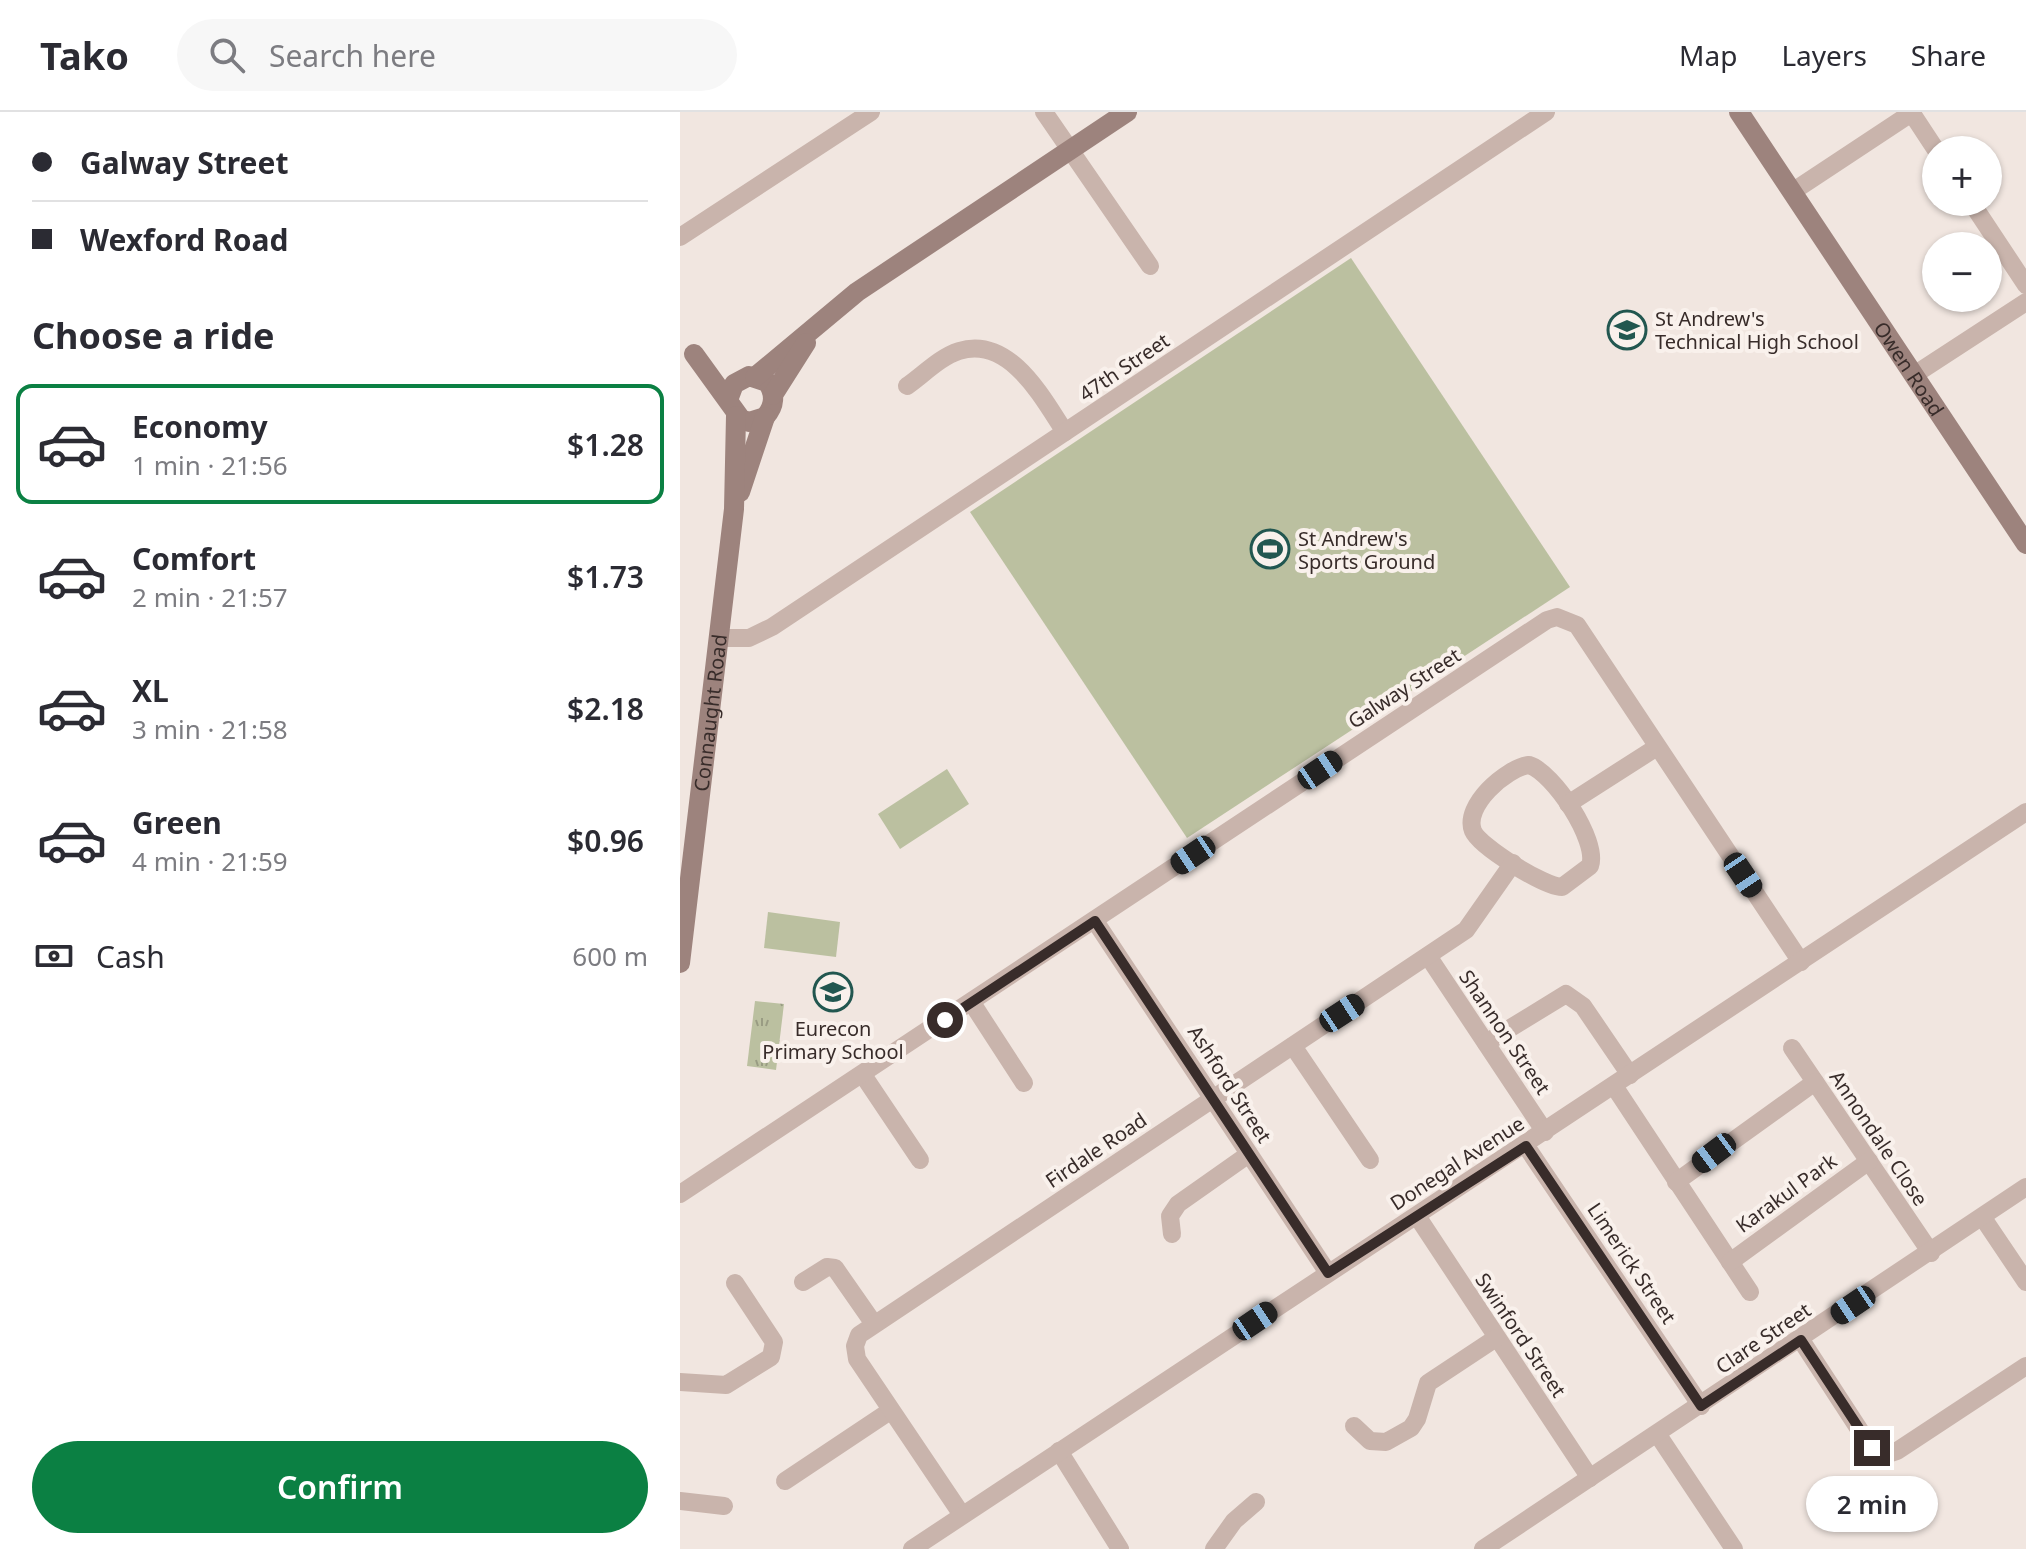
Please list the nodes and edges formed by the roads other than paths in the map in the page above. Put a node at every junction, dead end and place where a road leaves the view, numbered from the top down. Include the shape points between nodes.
1 (871, 112) edge
2 (1044, 112) edge
3 (1127, 112) edge
4 (1546, 112) edge
5 (1739, 112) edge
6 (1912, 112) edge
7 (1927, 136) edge
8 (1071, 149) junction
9 (1792, 192) junction
10 (1980, 216) edge
11 (680, 237) edge
12 (1150, 266) dead end
13 (2026, 285) edge
14 (2026, 302) edge
15 (816, 326) junction
16 (687, 349) edge
17 (1914, 375) junction
18 (749, 377) junction
19 (907, 386) dead end
20 (773, 395) junction
21 (732, 408) junction
22 (765, 417) junction
23 (1065, 432) junction
24 (734, 509) junction
25 (2026, 544) edge
26 (719, 638) junction
27 (1657, 747) junction
28 (1568, 804) junction
29 (2026, 812) edge
30 (1513, 863) junction
31 (1095, 921) junction
32 (1428, 956) junction
33 (1801, 962) junction
34 (680, 963) edge
35 (972, 1003) junction
36 (1486, 1043) junction
37 (1293, 1046) junction
38 (1792, 1048) dead end
39 (863, 1075) junction
40 (1630, 1075) junction
41 (1815, 1082) junction
42 (1024, 1083) dead end
43 (1614, 1086) junction
44 (1215, 1098) junction
45 (1545, 1132) junction
46 (1526, 1146) junction
47 (1249, 1154) junction
48 (920, 1160) dead end
49 (1370, 1160) dead end
50 (1869, 1161) junction
51 (1676, 1182) junction
52 (2026, 1187) edge
53 (680, 1194) edge
54 (1417, 1216) junction
55 (1983, 1218) junction
56 (1172, 1234) dead end
57 (1931, 1253) junction
58 (1730, 1262) junction
59 (1328, 1273) junction
60 (803, 1282) dead end
61 (2026, 1282) edge
62 (735, 1283) dead end
63 (1750, 1292) dead end
64 (874, 1324) junction
65 (1496, 1338) junction
66 (1801, 1340) junction
67 (2026, 1366) edge
68 (680, 1382) edge
69 (1701, 1406) junction
70 (890, 1411) junction
71 (1354, 1426) dead end
72 (1658, 1435) junction
73 (1059, 1451) junction
74 (1590, 1478) junction
75 (785, 1481) dead end
76 (680, 1501) edge
77 (1256, 1502) dead end
78 (724, 1506) dead end
79 (962, 1515) junction
80 (1511, 1542) edge
81 (912, 1549) edge
82 (1120, 1549) edge
83 (1214, 1549) edge
84 (1483, 1549) edge
85 (1734, 1549) edge

1 - 11 street
2 - 8 street
3 - 8 street
4 - 23 street, 47th Street
5 - 9 street, Owen Road
6 - 7 street
6 - 9 street
8 - 12 street
8 - 15 street via 864,287
9 - 17 street, Owen Road
10 - 13 street
14 - 17 street
15 - 18 street
15 - 20 street
16 - 18 street
16 - 21 street
17 - 25 street, Owen Road
18 - 20 street via 767,382
18 - 21 street via 734,384
19 - 23 street via 952,354 985,351 1025,372
20 - 22 street
21 - 22 street via 749,422
21 - 24 street, Connaught Road
22 - 24 street, Connaught Road
23 - 26 street, 47th Street via 772,627 749,638
24 - 26 street, Connaught Road
26 - 34 street, Connaught Road
27 - 28 street
27 - 31 street, Galway Street via 1577,625 1552,618
27 - 33 street, Galway Street
28 - 30 street via 1593,850 1587,870 1556,887
28 - 30 street via 1545,774 1529,765 1491,788 1472,816 1473,830
29 - 33 street, Donegal Avenue
30 - 32 street, Firdale Road via 1471,925
31 - 35 street, Galway Street
31 - 44 street, Ashford Street
32 - 36 street, Shannon Street
32 - 37 street, Firdale Road
33 - 40 street, Donegal Avenue
35 - 39 street, Galway Street
35 - 42 street
36 - 40 street via 1566,994 1583,1006
36 - 45 street, Shannon Street
37 - 44 street, Firdale Road
37 - 49 street
38 - 41 street, Annondale Close
39 - 48 street
39 - 53 street, Galway Street
40 - 43 street, Donegal Avenue
41 - 50 street, Annondale Close
41 - 51 street
43 - 45 street, Donegal Avenue
43 - 51 street
44 - 47 street, Ashford Street
44 - 64 street, Firdale Road
45 - 46 street, Donegal Avenue
46 - 54 street, Donegal Avenue
46 - 69 street, Limerick Street
47 - 56 street via 1178,1204 1170,1216
47 - 59 street, Ashford Street
50 - 57 street, Annondale Close
50 - 58 street, Karakul Park
51 - 58 street
52 - 55 street, Clare Street
54 - 59 street, Donegal Avenue
54 - 65 street, Swinford Street
55 - 57 street, Clare Street
55 - 61 street
57 - 66 street, Clare Street
58 - 63 street
59 - 73 street, Donegal Avenue
60 - 64 street via 827,1267 835,1268
62 - 68 street via 774,1342 771,1357 726,1385
64 - 70 street, Firdale Road via 859,1335 855,1352
65 - 71 street via 1428,1383 1414,1424 1392,1440 1370,1441
65 - 74 street, Swinford Street
66 - 67 street via 1868,1443 1885,1455
66 - 69 street, Clare Street
69 - 72 street, Clare Street
70 - 75 street
70 - 79 street, Firdale Road
72 - 74 street, Clare Street
72 - 85 street
73 - 79 street, Donegal Avenue
73 - 82 street
74 - 80 street, Clare Street
76 - 78 street
77 - 83 street
79 - 81 street, Donegal Avenue
80 - 84 street, Clare Street

